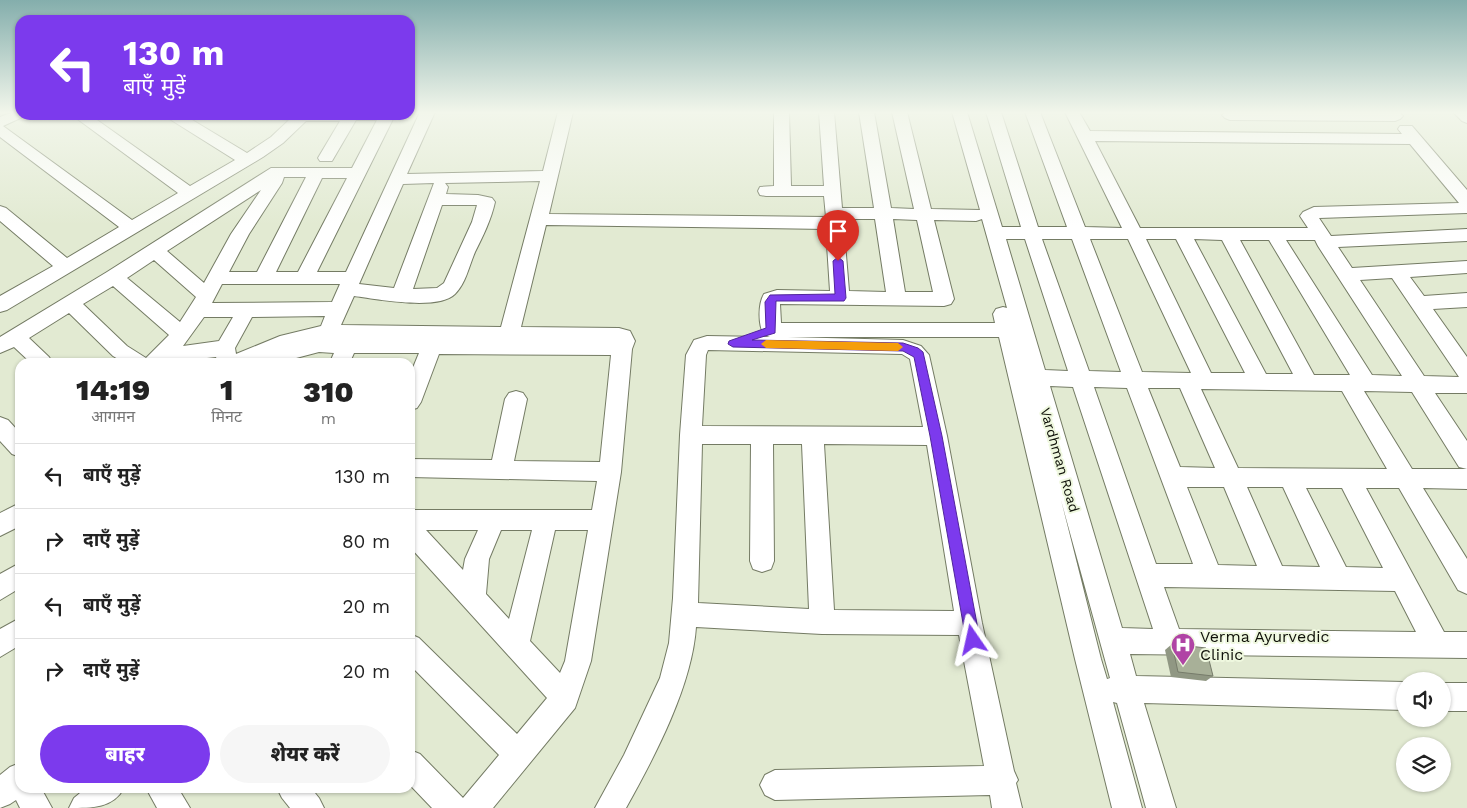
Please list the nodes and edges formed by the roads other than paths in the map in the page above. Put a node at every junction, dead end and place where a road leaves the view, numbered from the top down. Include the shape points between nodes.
1 (26, 150) edge
2 (129, 150) edge
3 (238, 150) edge
4 (263, 150) edge
5 (331, 150) edge
6 (368, 150) edge
7 (407, 150) edge
8 (556, 150) edge
9 (778, 150) edge
10 (830, 150) edge
11 (873, 150) edge
12 (909, 150) edge
13 (958, 150) edge
14 (971, 150) edge
15 (1005, 150) edge
16 (1046, 150) edge
17 (1091, 150) edge
18 (1423, 150) edge
19 (252, 157) junction
20 (322, 165) junction
21 (277, 172) junction
22 (357, 172) junction
23 (549, 176) junction
24 (443, 178) junction
25 (396, 179) junction
26 (833, 191) junction
27 (190, 193) junction
28 (436, 199) junction
29 (1467, 201) edge
30 (1467, 208) edge
31 (0, 212) edge
32 (884, 214) junction
33 (925, 214) junction
34 (976, 215) junction
35 (836, 218) junction
36 (538, 219) junction
37 (131, 228) junction
38 (1031, 232) junction
39 (995, 233) junction
40 (1077, 233) junction
41 (1134, 233) junction
42 (1182, 233) junction
43 (1228, 234) junction
44 (1274, 234) junction
45 (1467, 235) edge
46 (1322, 238) junction
47 (155, 251) junction
48 (65, 266) junction
49 (1467, 267) edge
50 (1397, 272) junction
51 (1346, 275) junction
52 (114, 277) junction
53 (216, 278) junction
54 (263, 278) junction
55 (304, 278) junction
56 (349, 283) junction
57 (401, 295) junction
58 (840, 298) junction
59 (898, 299) junction
60 (944, 299) junction
61 (1467, 300) edge
62 (202, 302) junction
63 (70, 303) junction
64 (1418, 303) junction
65 (0, 305) edge
66 (246, 310) junction
67 (338, 310) junction
68 (950, 329) junction
69 (771, 330) junction
70 (1008, 330) junction
71 (328, 332) junction
72 (181, 334) junction
73 (434, 340) junction
74 (8, 341) edge
75 (507, 341) junction
76 (348, 344) junction
77 (733, 344) junction
78 (36, 358) edge
79 (131, 358) edge
80 (159, 358) edge
81 (230, 358) edge
82 (272, 358) edge
83 (342, 358) edge
84 (1467, 373) edge
85 (1028, 378) junction
86 (1081, 380) junction
87 (1136, 380) junction
88 (1196, 381) junction
89 (1260, 382) junction
90 (1308, 383) junction
91 (1357, 383) junction
92 (1416, 384) junction
93 (1467, 385) edge
94 (415, 389) edge
95 (516, 399) dead end
96 (0, 426) edge
97 (762, 434) junction
98 (812, 434) junction
99 (691, 435) junction
100 (936, 436) junction
101 (15, 442) edge
102 (1467, 460) edge
103 (415, 468) edge
104 (501, 470) junction
105 (610, 472) junction
106 (1172, 476) junction
107 (1231, 477) junction
108 (1289, 477) junction
109 (1348, 477) junction
110 (1405, 478) junction
111 (1467, 479) edge
112 (15, 502) edge
113 (0, 512) edge
114 (15, 516) edge
115 (415, 520) edge
116 (494, 520) junction
117 (546, 520) junction
118 (602, 520) junction
119 (0, 526) edge
120 (415, 535) edge
121 (762, 561) dead end
122 (1148, 575) junction
123 (1210, 576) junction
124 (1274, 577) junction
125 (15, 578) edge
126 (1338, 578) junction
127 (1402, 580) junction
128 (1467, 582) edge
129 (0, 588) edge
130 (473, 598) junction
131 (685, 614) junction
132 (822, 622) junction
133 (969, 623) junction
134 (15, 634) edge
135 (1113, 640) junction
136 (1170, 641) junction
137 (0, 644) edge
138 (1436, 644) junction
139 (1467, 644) edge
140 (516, 645) junction
141 (415, 652) edge
142 (1096, 688) junction
143 (1127, 690) junction
144 (1396, 696) edge
145 (1451, 697) edge
146 (1467, 697) edge
147 (565, 698) junction
148 (519, 754) junction
149 (415, 769) edge
150 (1003, 780) junction
151 (15, 782) edge
152 (775, 785) dead end
153 (28, 793) edge
154 (103, 793) edge
155 (164, 793) edge
156 (296, 793) edge
157 (0, 794) edge
158 (37, 808) edge
159 (84, 808) edge
160 (175, 808) edge
161 (309, 808) edge
162 (453, 808) edge
163 (474, 808) edge
164 (610, 808) edge
165 (1008, 808) edge
166 (1127, 808) edge
167 (1161, 808) edge

1 - 37 street
2 - 27 street
3 - 19 street
4 - 19 street
5 - 20 street
6 - 22 street
7 - 25 street
8 - 23 street
9 - 26 street via 775,190
10 - 26 street
11 - 32 street
12 - 33 street
13 - 34 street, Vardhman Road
14 - 39 street, Vardhman Road
15 - 38 street
16 - 40 street
17 - 41 street
18 - 29 street
19 - 21 street via 272,164
19 - 27 street
20 - 21 street
20 - 22 street
20 - 54 street
21 - 47 street
21 - 53 street via 274,183
22 - 55 street
23 - 24 street
23 - 36 street
24 - 25 street
24 - 28 street
25 - 56 street
26 - 35 street
27 - 37 street
28 - 57 street
28 - 57 street via 478,200 486,204 448,290 438,294
30 - 46 street via 1314,212 1309,220
31 - 48 street
32 - 33 street
32 - 35 street
32 - 59 street
33 - 34 street
33 - 60 street
34 - 70 street, Vardhman Road
35 - 36 street
35 - 58 street
36 - 75 street
37 - 48 street
38 - 39 street
38 - 40 street
38 - 86 street
39 - 85 street, Vardhman Road
40 - 41 street
40 - 87 street
41 - 42 street
41 - 88 street
42 - 43 street
42 - 89 street
43 - 44 street
43 - 90 street
44 - 46 street
44 - 91 street
45 - 46 street
46 - 51 street
47 - 52 street
47 - 62 street
48 - 65 street
49 - 50 street
50 - 51 street
50 - 64 street
51 - 92 street
52 - 63 street
52 - 72 street
53 - 54 street
53 - 62 street
54 - 55 street
55 - 56 street
56 - 57 street
56 - 67 street
58 - 59 street
58 - 69 street via 773,298 770,302
59 - 60 street
60 - 68 street
61 - 64 street
62 - 66 street
62 - 72 street
63 - 74 street
63 - 79 street
64 - 84 street
66 - 67 street
66 - 81 street
67 - 71 street
68 - 69 street
68 - 70 street
69 - 77 street
70 - 85 street, Vardhman Road
71 - 73 street
71 - 81 street via 287,340
72 - 80 street
73 - 75 street
73 - 76 street
73 - 94 street
74 - 78 street
75 - 105 street via 622,348
76 - 82 street via 302,347
76 - 83 street
77 - 99 street via 707,343 698,349
77 - 100 street via 903,347 914,351 921,360
85 - 86 street
85 - 135 street, Vardhman Road
85 - 142 street, Vardhman Road
86 - 87 street
86 - 122 street
87 - 88 street
87 - 106 street
88 - 89 street
88 - 107 street
89 - 90 street
90 - 91 street
91 - 92 street
91 - 110 street
92 - 93 street
92 - 102 street
95 - 104 street
96 - 101 street
97 - 98 street
97 - 99 street
97 - 121 street
98 - 100 street
98 - 132 street
99 - 131 street
100 - 133 street
103 - 104 street
104 - 105 street
105 - 118 street
106 - 107 street
106 - 123 street
107 - 108 street
107 - 124 street
108 - 109 street
108 - 126 street
109 - 110 street
109 - 127 street
110 - 111 street
110 - 128 street
112 - 113 street
114 - 119 street
115 - 116 street
116 - 117 street
116 - 130 street via 477,559
117 - 118 street
117 - 140 street
118 - 147 street via 578,661
120 - 130 street
122 - 123 street
122 - 136 street
123 - 124 street
124 - 126 street
125 - 129 street
126 - 127 street
127 - 138 street
130 - 140 street
131 - 132 street
131 - 164 street via 673,680 634,765
132 - 133 street
133 - 150 street
134 - 137 street
135 - 136 street
135 - 143 street, Vardhman Road
136 - 138 street
138 - 139 street
140 - 147 street
141 - 148 street
142 - 143 street
142 - 166 street, Vardhman Road
143 - 144 street
143 - 167 street, Vardhman Road
145 - 146 street
147 - 148 street
148 - 163 street
149 - 162 street
150 - 152 street
150 - 165 street
151 - 157 street
153 - 158 street
154 - 159 street
155 - 160 street
156 - 161 street

